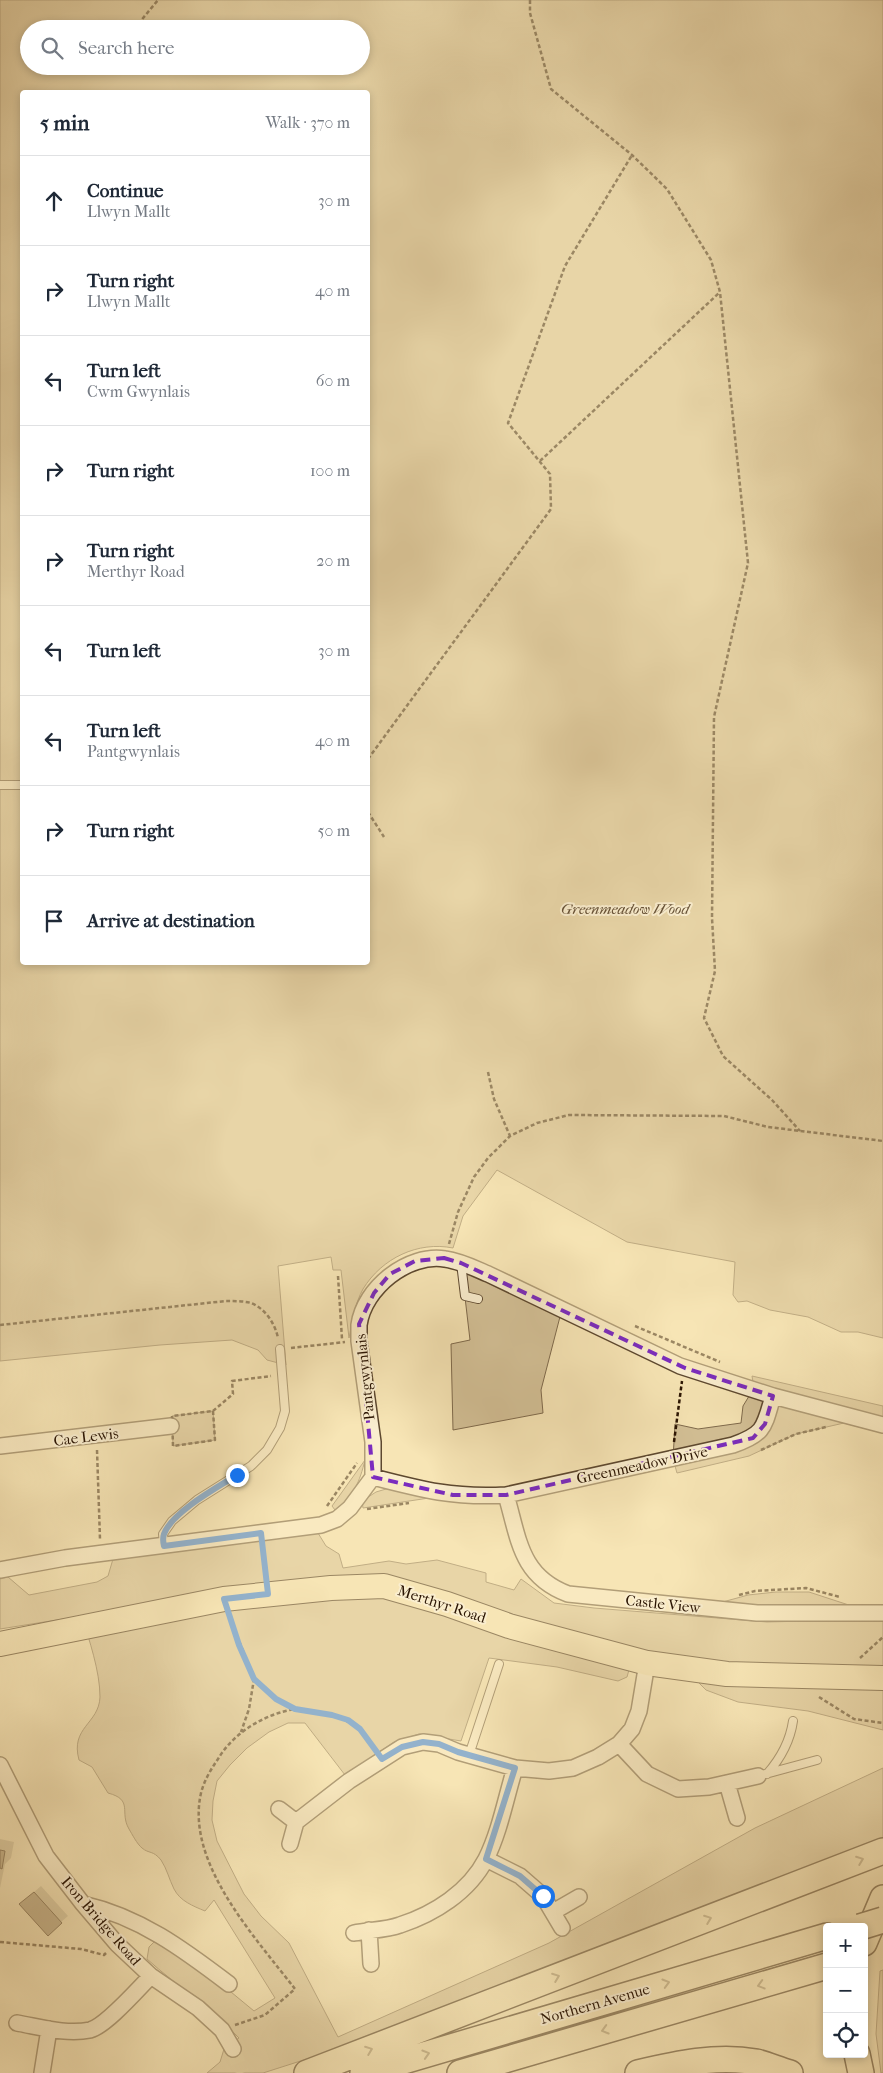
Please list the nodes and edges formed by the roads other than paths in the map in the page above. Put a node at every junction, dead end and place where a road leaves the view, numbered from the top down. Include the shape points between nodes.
1 (0, 785) edge
2 (20, 785) edge
3 (461, 1263) junction
4 (478, 1299) dead end
5 (280, 1349) road end
6 (773, 1396) junction
7 (883, 1425) edge
8 (171, 1426) road end
9 (0, 1446) edge
10 (372, 1477) junction
11 (506, 1495) junction
12 (164, 1546) junction
13 (0, 1570) edge
14 (883, 1613) edge
15 (0, 1644) edge
16 (647, 1663) junction
17 (499, 1664) dead end
18 (883, 1678) edge
19 (793, 1721) dead end
20 (619, 1744) junction
21 (469, 1755) junction
22 (817, 1760) dead end
23 (515, 1768) junction
24 (2, 1774) edge
25 (762, 1775) junction
26 (727, 1783) junction
27 (279, 1809) dead end
28 (737, 1818) dead end
29 (296, 1822) junction
30 (290, 1844) dead end
31 (883, 1851) edge
32 (486, 1859) junction
33 (579, 1897) dead end
34 (883, 1898) edge
35 (83, 1904) junction
36 (553, 1912) junction
37 (883, 1920) edge
38 (868, 1925) edge
39 (562, 1928) dead end
40 (868, 1934) edge
41 (823, 1938) edge
42 (883, 1949) edge
43 (868, 1953) edge
44 (371, 1964) dead end
45 (817, 1968) edge
46 (151, 1976) junction
47 (229, 1984) dead end
48 (17, 2023) dead end
49 (49, 2029) junction
50 (234, 2049) tunnel mouth
51 (858, 2058) edge
52 (42, 2073) edge
53 (307, 2073) edge
54 (363, 2073) edge
55 (460, 2073) edge
56 (638, 2073) edge
57 (790, 2073) edge
58 (861, 2073) edge

1 - 2 lane
3 - 4 lane via 465,1296
3 - 6 street, Pantgwynlais via 685,1368
3 - 10 street, Pantgwynlais via 444,1258 415,1261 390,1274 363,1311 359,1340 372,1442
5 - 12 lane via 285,1411 280,1428 267,1450 251,1466 197,1500 172,1521 163,1534
6 - 7 street
6 - 11 street, Greenmeadow Drive via 765,1424 753,1438
8 - 9 street, Cae Lewis
10 - 11 street, Greenmeadow Drive via 428,1492 474,1497
10 - 12 street via 350,1508 337,1519 313,1526
11 - 14 street, Castle View via 525,1559 534,1574 552,1588 568,1594 757,1613
12 - 13 street
15 - 16 main road, Merthyr Road via 224,1599 384,1586 518,1629
16 - 18 main road, Merthyr Road via 727,1674
16 - 20 street via 632,1729
17 - 21 lane
19 - 25 lane via 787,1744 777,1762
20 - 23 street via 598,1758 573,1768 549,1771
20 - 26 street via 647,1774 678,1789
21 - 23 street
21 - 29 street via 423,1742 402,1747 349,1781
22 - 25 lane
23 - 32 street
24 - 35 street, Iron Bridge Road via 46,1856
25 - 26 street
26 - 28 street
27 - 29 street
29 - 30 street
53 -> 31 highway
32 - 36 street via 520,1876 543,1896
32 - 44 street via 475,1877 455,1896 429,1913 398,1926 362,1932
33 - 36 street
34 - 40 highway
35 - 46 street, Iron Bridge Road via 117,1944
35 - 47 street via 106,1910 157,1932
36 - 39 street
37 - 38 highway, bridge
54 -> 41 highway, Northern Avenue
42 - 43 highway
45 -> 55 highway, Northern Avenue
46 - 49 street via 103,2024 91,2030
46 - 50 street, Iron Bridge Road via 198,2008 222,2030
48 - 49 street
49 - 52 street
51 - 58 highway
56 - 57 highway via 679,2063 716,2059 757,2062

